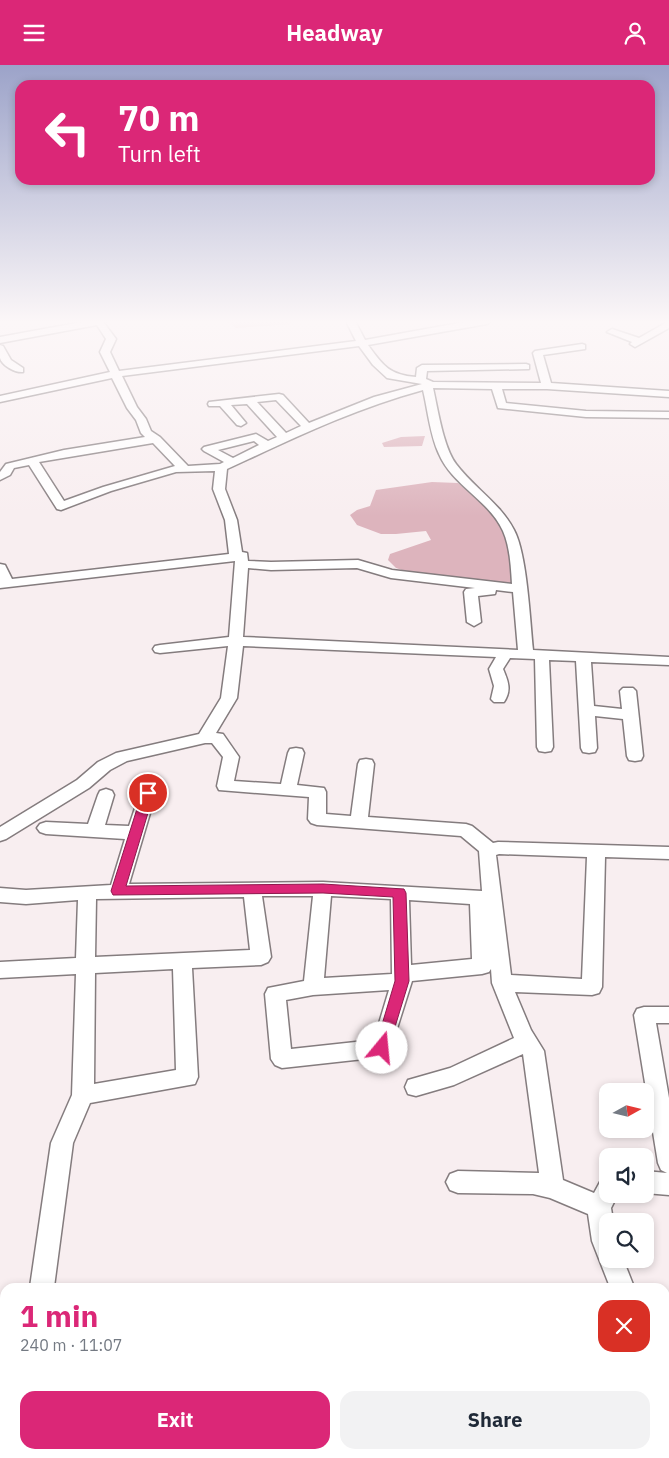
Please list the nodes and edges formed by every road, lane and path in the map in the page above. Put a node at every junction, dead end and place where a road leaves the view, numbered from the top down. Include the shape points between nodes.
1 (60, 386) edge
2 (122, 386) edge
3 (420, 386) edge
4 (427, 386) edge
5 (496, 386) edge
6 (524, 386) edge
7 (548, 386) edge
8 (669, 394) edge
9 (0, 399) edge
10 (249, 400) junction
11 (531, 406) dead end
12 (669, 415) edge
13 (241, 423) dead end
14 (308, 428) junction
15 (156, 439) junction
16 (285, 439) junction
17 (268, 447) junction
18 (32, 460) junction
19 (227, 465) junction
20 (186, 470) junction
21 (0, 477) edge
22 (239, 560) junction
23 (0, 568) edge
24 (3, 584) edge
25 (513, 588) junction
26 (474, 622) dead end
27 (236, 641) junction
28 (160, 649) dead end
29 (506, 653) junction
30 (526, 654) junction
31 (542, 654) junction
32 (583, 656) junction
33 (669, 661) edge
34 (628, 691) dead end
35 (499, 699) dead end
36 (587, 710) junction
37 (631, 715) junction
38 (205, 738) junction
39 (545, 747) dead end
40 (589, 747) dead end
41 (296, 753) dead end
42 (635, 755) dead end
43 (366, 764) dead end
44 (288, 790) junction
45 (148, 793) dead end
46 (106, 795) dead end
47 (359, 822) junction
48 (46, 828) dead end
49 (95, 831) junction
50 (136, 833) junction
51 (0, 835) edge
52 (596, 850) junction
53 (490, 851) junction
54 (669, 853) edge
55 (252, 889) junction
56 (323, 889) junction
57 (118, 891) junction
58 (400, 893) junction
59 (87, 894) junction
60 (0, 895) edge
61 (485, 897) junction
62 (182, 961) junction
63 (86, 966) junction
64 (0, 970) edge
65 (402, 977) junction
66 (502, 983) junction
67 (313, 987) junction
68 (669, 1015) edge
69 (526, 1042) junction
70 (416, 1087) dead end
71 (82, 1095) junction
72 (666, 1129) edge
73 (669, 1163) edge
74 (458, 1182) dead end
75 (654, 1183) edge
76 (669, 1184) edge
77 (552, 1187) junction
78 (599, 1197) edge
79 (615, 1268) edge
80 (43, 1283) edge
81 (620, 1283) edge

1 - 9 street
2 - 15 street via 146,433
3 - 14 street
4 - 25 street via 444,454 509,531 516,557
5 - 12 street via 502,406
6 - 11 street
7 - 8 street via 563,392
10 - 13 street via 218,403
10 - 14 street via 279,397
10 - 16 street
14 - 16 street
15 - 18 street via 70,451
15 - 20 street
16 - 17 street
17 - 19 street
17 - 19 street via 256,437 208,449
18 - 20 street via 61,506 175,469
18 - 21 street via 10,466
19 - 20 street
19 - 22 street via 218,477 218,489 230,518
22 - 24 street
22 - 25 street via 271,566 358,564 391,574
22 - 27 street
23 - 24 street
25 - 26 street via 471,593
25 - 30 street
27 - 28 street
27 - 29 street
27 - 38 street via 228,699
29 - 30 street
29 - 35 street via 496,669 502,686
30 - 31 street
31 - 32 street
31 - 39 street
32 - 33 street
32 - 36 street
34 - 37 street
36 - 37 street
36 - 40 street
37 - 42 street
38 - 44 street via 217,738 231,757 225,786
38 - 51 street via 122,757
41 - 44 street
43 - 47 street
44 - 47 street via 318,792 317,819
45 - 50 street
46 - 49 street
47 - 53 street via 466,829
48 - 49 street
49 - 50 street
50 - 57 street
52 - 53 street via 498,848
52 - 54 street
52 - 66 street via 592,987
53 - 61 street via 487,852
55 - 56 street
55 - 57 street
55 - 62 street via 261,957
56 - 58 street
56 - 67 street
57 - 59 street
58 - 61 street
58 - 65 street
59 - 60 street
59 - 63 street
61 - 65 street via 482,966
61 - 66 street
62 - 63 street
62 - 71 street via 187,1077
63 - 64 street
63 - 71 street
65 - 67 street
65 - 67 street via 382,1048 282,1059 275,994
66 - 69 street
68 - 72 street via 644,1015
69 - 70 street via 454,1076
69 - 77 street via 533,1051
71 - 80 street via 62,1143
72 - 73 street
74 - 77 street via 533,1183
75 - 76 street
77 - 78 street
79 - 81 street

